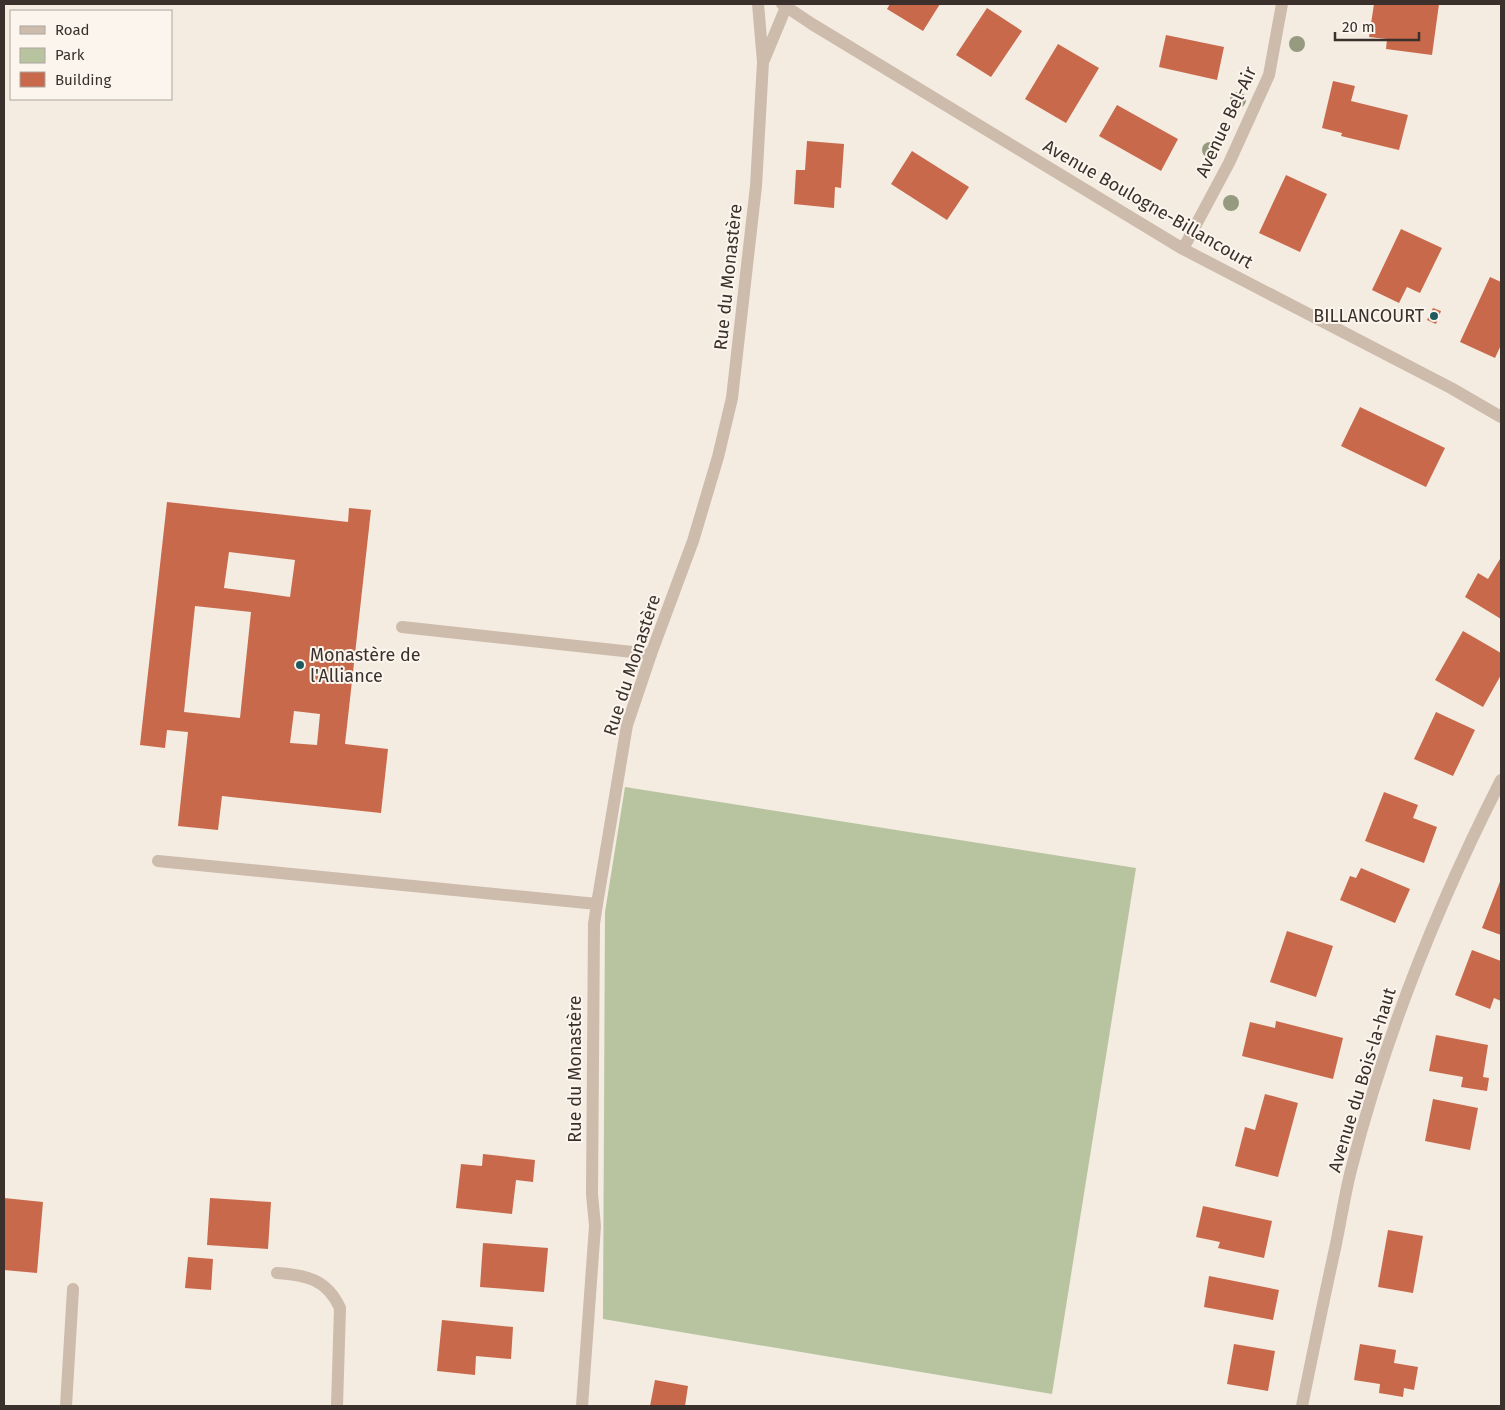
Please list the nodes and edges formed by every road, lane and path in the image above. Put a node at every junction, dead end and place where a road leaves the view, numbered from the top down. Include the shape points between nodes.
1 (758, 4) edge
2 (1282, 4) edge
3 (784, 5) edge
4 (763, 62) junction
5 (1183, 249) junction
6 (1501, 417) edge
7 (402, 627) dead end
8 (651, 654) junction
9 (1501, 780) edge
10 (158, 861) dead end
11 (597, 904) junction
12 (277, 1273) dead end
13 (73, 1289) dead end
14 (66, 1406) edge
15 (337, 1406) edge
16 (582, 1406) edge
17 (1302, 1406) edge

1 - 4 street, Rue du Monastère
2 - 5 street, Avenue Bel-Air via 1269,75 1229,163
3 - 4 street, Rue du Monastère
3 - 5 street, Avenue Boulogne-Billancourt
4 - 8 street, Rue du Monastère via 756,186 732,398 694,541
5 - 6 street, Avenue Boulogne-Billancourt
7 - 8 street
8 - 11 street, Rue du Monastère via 626,725
9 - 17 street, Avenue du Bois-la-haut via 1445,896 1388,1046 1351,1171
10 - 11 street
11 - 16 street, Rue du Monastère via 594,924 592,1194 595,1226
12 - 15 street via 304,1276 318,1282 335,1297 340,1308
13 - 14 street

